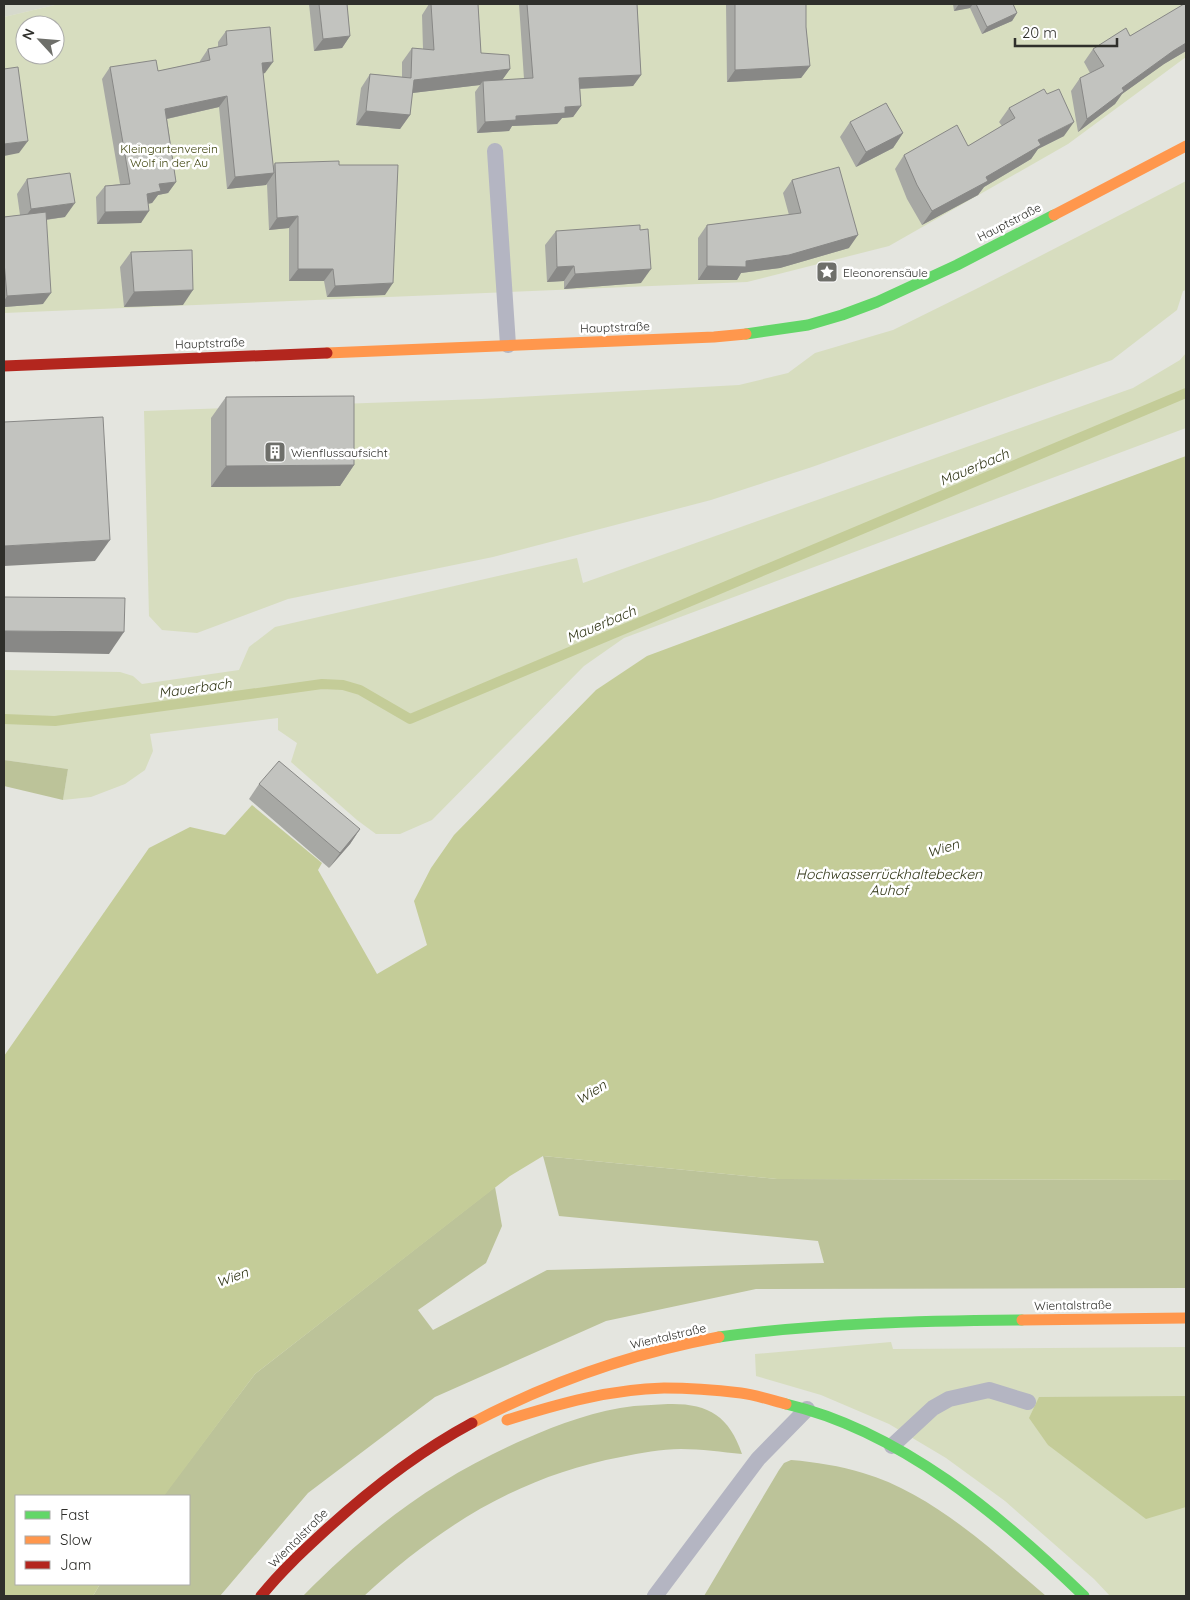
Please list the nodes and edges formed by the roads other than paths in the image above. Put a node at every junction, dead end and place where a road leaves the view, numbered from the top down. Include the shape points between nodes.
1 (1186, 146) edge
2 (495, 151) dead end
3 (508, 345) junction
4 (4, 366) edge
5 (1186, 1318) edge
6 (1028, 1402) dead end
7 (807, 1409) junction
8 (432, 1446) junction
9 (892, 1446) junction
10 (260, 1596) edge
11 (655, 1596) edge
12 (1084, 1596) edge

1 - 3 main road, Hauptstraße via 912,287 808,325 714,337
2 - 3 lane
3 - 4 main road, Hauptstraße
5 - 8 main road, Wientalstraße via 914,1321 782,1329 681,1344 591,1369 510,1402
6 - 9 lane via 989,1390 949,1399 933,1408
7 - 8 main road via 732,1392 685,1388 638,1390 596,1396 519,1416
7 - 9 main road via 834,1418
7 - 11 lane via 758,1459
8 - 10 main road, Wientalstraße via 344,1512
9 - 12 main road via 958,1486 1005,1522

